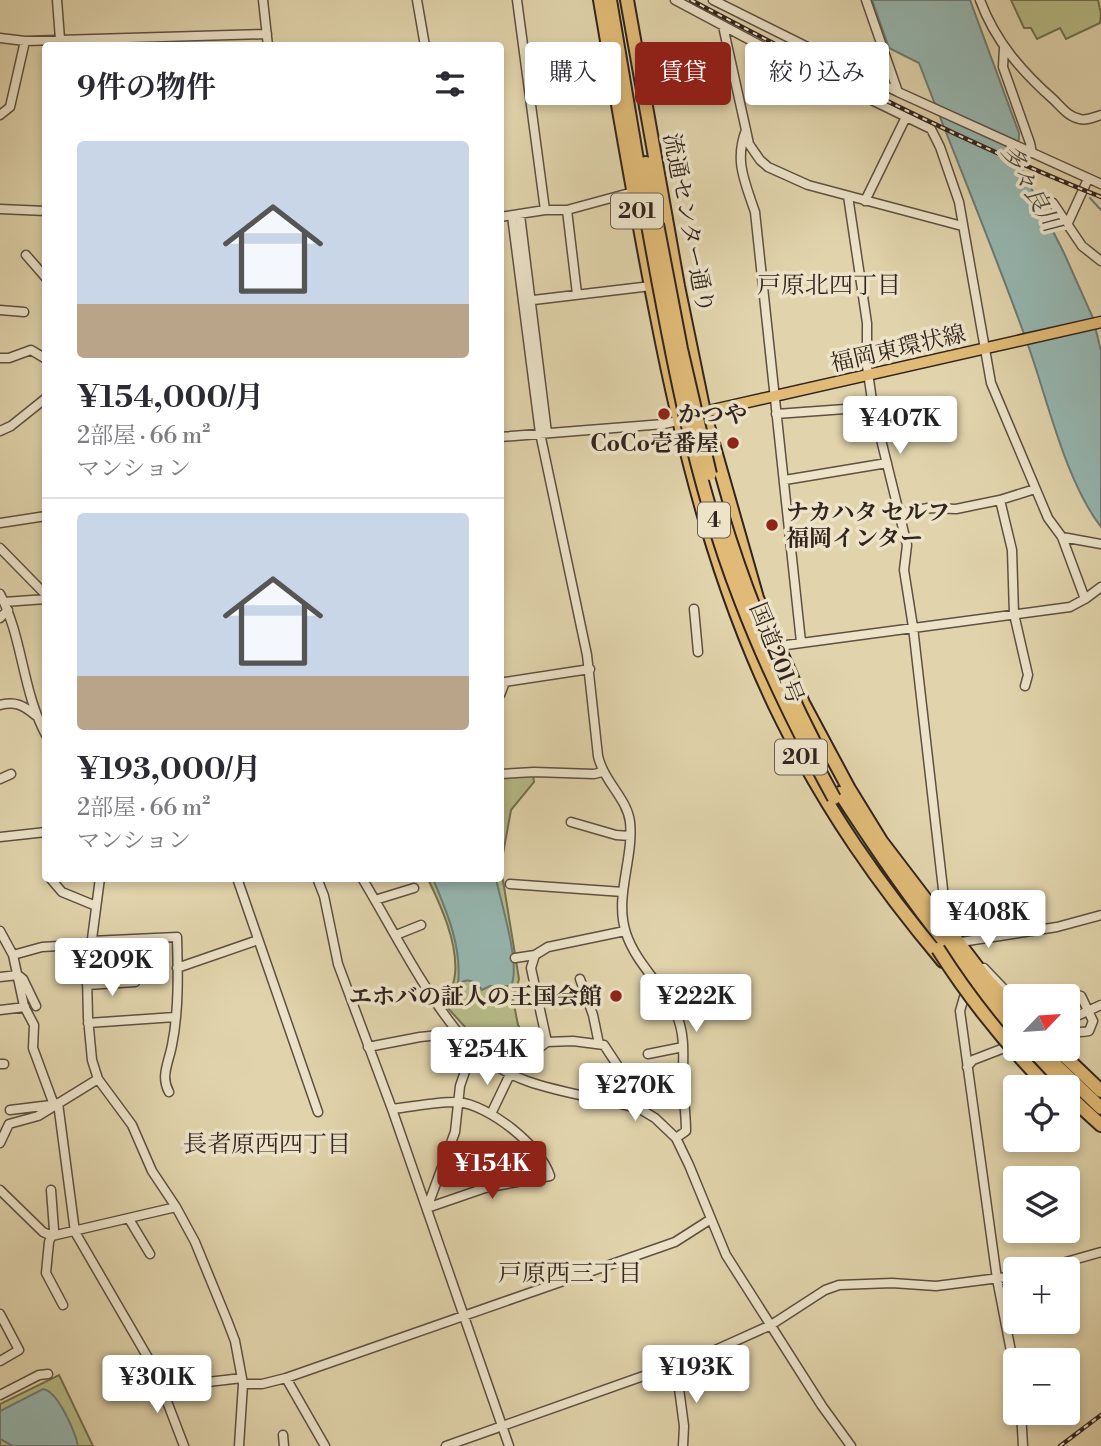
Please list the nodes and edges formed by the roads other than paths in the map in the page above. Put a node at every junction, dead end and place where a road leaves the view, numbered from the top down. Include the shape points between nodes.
1 (57, 0) edge
2 (263, 0) edge
3 (418, 0) edge
4 (517, 0) edge
5 (600, 0) edge
6 (610, 0) edge
7 (618, 0) edge
8 (627, 0) edge
9 (676, 0) edge
10 (713, 0) edge
11 (866, 0) edge
12 (980, 0) edge
13 (760, 23) junction
14 (723, 26) junction
15 (267, 34) junction
16 (0, 38) edge
17 (60, 39) junction
18 (25, 41) junction
19 (752, 41) junction
20 (268, 42) edge
21 (424, 42) edge
22 (1004, 48) junction
23 (898, 92) junction
24 (0, 115) edge
25 (1101, 115) edge
26 (906, 117) junction
27 (746, 130) junction
28 (1029, 152) junction
29 (1088, 179) junction
30 (1101, 184) edge
31 (634, 191) junction
32 (848, 196) junction
33 (865, 201) junction
34 (1053, 203) dead end
35 (0, 209) edge
36 (545, 209) junction
37 (567, 210) junction
38 (42, 211) edge
39 (516, 215) junction
40 (504, 217) edge
41 (653, 224) junction
42 (1067, 225) junction
43 (962, 226) junction
44 (26, 255) dead end
45 (1101, 261) edge
46 (42, 266) edge
47 (38, 270) junction
48 (42, 274) edge
49 (651, 286) junction
50 (577, 294) junction
51 (526, 300) junction
52 (0, 310) edge
53 (24, 312) dead end
54 (1101, 322) edge
55 (985, 348) junction
56 (42, 357) edge
57 (0, 358) edge
58 (869, 375) junction
59 (774, 395) junction
60 (42, 401) edge
61 (873, 407) junction
62 (704, 412) junction
63 (776, 414) junction
64 (678, 422) junction
65 (0, 431) edge
66 (543, 433) junction
67 (504, 437) edge
68 (887, 463) junction
69 (785, 480) junction
70 (1035, 489) junction
71 (1000, 500) junction
72 (900, 513) junction
73 (42, 517) edge
74 (0, 523) edge
75 (1062, 537) junction
76 (1101, 544) edge
77 (0, 548) edge
78 (1101, 587) edge
79 (42, 593) edge
80 (42, 597) edge
81 (1085, 599) junction
82 (4, 602) edge
83 (694, 609) dead end
84 (1014, 614) junction
85 (0, 618) edge
86 (914, 627) junction
87 (801, 642) junction
88 (779, 646) junction
89 (698, 652) dead end
90 (590, 669) junction
91 (504, 681) edge
92 (1025, 686) dead end
93 (0, 705) edge
94 (36, 716) junction
95 (42, 727) edge
96 (602, 772) junction
97 (11, 774) dead end
98 (504, 774) edge
99 (0, 779) edge
100 (571, 822) dead end
101 (42, 832) edge
102 (630, 836) junction
103 (0, 837) edge
104 (53, 882) edge
105 (99, 882) edge
106 (238, 882) edge
107 (319, 882) edge
108 (364, 882) edge
109 (510, 884) dead end
110 (414, 888) dead end
111 (623, 892) junction
112 (375, 900) junction
113 (96, 906) junction
114 (1101, 915) edge
115 (421, 925) dead end
116 (0, 931) edge
117 (625, 931) junction
118 (396, 935) junction
119 (258, 940) junction
120 (91, 942) junction
121 (961, 942) junction
122 (938, 949) junction
123 (13, 954) junction
124 (535, 955) junction
125 (515, 958) dead end
126 (177, 968) junction
127 (967, 971) junction
128 (18, 975) junction
129 (0, 977) edge
130 (580, 979) dead end
131 (135, 982) dead end
132 (87, 985) junction
133 (1003, 989) edge
134 (964, 996) dead end
135 (1080, 996) edge
136 (1003, 997) edge
137 (1003, 1004) edge
138 (1101, 1005) edge
139 (36, 1006) dead end
140 (25, 1007) junction
141 (0, 1010) edge
142 (1003, 1011) edge
143 (1089, 1011) junction
144 (1080, 1015) edge
145 (175, 1017) junction
146 (88, 1023) junction
147 (1003, 1027) edge
148 (1003, 1028) edge
149 (1080, 1032) edge
150 (459, 1033) junction
151 (547, 1042) junction
152 (598, 1044) junction
153 (1003, 1046) edge
154 (368, 1047) junction
155 (682, 1047) junction
156 (473, 1048) junction
157 (648, 1054) dead end
158 (1035, 1061) edge
159 (1037, 1061) edge
160 (1052, 1061) edge
161 (1062, 1061) edge
162 (1070, 1061) edge
163 (1074, 1061) edge
164 (967, 1067) junction
165 (509, 1073) junction
166 (1036, 1075) edge
167 (1048, 1075) edge
168 (1052, 1075) edge
169 (98, 1079) junction
170 (1101, 1089) edge
171 (169, 1092) dead end
172 (1101, 1097) edge
173 (1080, 1100) edge
174 (459, 1102) junction
175 (56, 1104) junction
176 (1080, 1106) edge
177 (1101, 1108) edge
178 (392, 1109) junction
179 (640, 1109) junction
180 (10, 1110) dead end
181 (318, 1112) dead end
182 (491, 1114) junction
183 (1080, 1114) edge
184 (1101, 1119) edge
185 (1101, 1125) edge
186 (1101, 1132) edge
187 (676, 1138) junction
188 (0, 1143) edge
189 (51, 1190) dead end
190 (0, 1191) edge
191 (177, 1207) junction
192 (427, 1208) junction
193 (129, 1219) junction
194 (711, 1219) junction
195 (75, 1232) junction
196 (51, 1236) junction
197 (1101, 1252) edge
198 (150, 1254) dead end
199 (1080, 1258) edge
200 (1003, 1278) edge
201 (997, 1279) junction
202 (63, 1305) dead end
203 (0, 1314) edge
204 (465, 1316) junction
205 (771, 1325) junction
206 (1010, 1348) edge
207 (0, 1361) edge
208 (676, 1366) junction
209 (48, 1374) dead end
210 (286, 1378) junction
211 (242, 1381) junction
212 (165, 1387) junction
213 (0, 1395) edge
214 (1022, 1425) edge
215 (502, 1427) junction
216 (283, 1435) dead end
217 (184, 1446) edge
218 (239, 1446) edge
219 (284, 1446) edge
220 (325, 1446) edge
221 (446, 1446) edge
222 (509, 1446) edge
223 (683, 1446) edge
224 (851, 1446) edge
225 (1023, 1446) edge

1 - 17 street
2 - 15 street
3 - 21 street
4 - 36 street
5 - 31 highway, 流通センター通り / 201
6 - 41 highway, 4
7 - 41 highway, 4
8 - 62 highway, 流通センター通り / 201
9 - 14 street
10 - 13 street
11 - 23 street
12 - 22 street
13 - 19 street
13 - 23 street
14 - 19 street
14 - 27 street
15 - 17 street
15 - 20 street
16 - 18 street
17 - 18 street
18 - 24 street via 10,107
19 - 26 street
22 - 25 street via 1070,115 1085,120
22 - 28 street via 1003,67 1030,143
23 - 28 street
26 - 33 street
26 - 43 street via 931,129 959,202
27 - 32 street via 749,144 768,167
27 - 59 street via 739,158 755,212
28 - 29 street
29 - 30 street
29 - 42 street
31 - 37 street
31 - 49 highway, 流通センター通り / 201
32 - 33 street
32 - 58 street via 867,323
33 - 43 street
34 - 42 street
35 - 38 street
36 - 37 street
36 - 39 street
37 - 50 street
39 - 40 street
39 - 51 street
41 - 122 highway, 4, bridge via 689,429 746,613 789,712 834,798
41 - 127 highway, 4, bridge via 703,450 733,551 770,649 841,793 893,874
42 - 45 street via 1082,246
43 - 55 street
44 - 47 street
46 - 47 street
47 - 48 street
49 - 50 street
49 - 64 highway, 流通センター通り / 201
50 - 51 street
51 - 66 street
52 - 53 street
54 - 55 main road, 福岡東環状線
55 - 58 main road, 福岡東環状線
55 - 70 street via 991,383
56 - 57 street via 31,350
58 - 59 main road, 福岡東環状線
58 - 61 street
59 - 62 main road, 福岡東環状線
59 - 63 street
60 - 65 street
61 - 63 street
61 - 68 street
62 - 64 street
62 - 88 highway, 国道201号 / 201 via 757,598
63 - 69 street
64 - 66 street
64 - 148 highway, 国道201号 / 201 via 699,505 733,602 781,719 811,775 886,893
66 - 67 street
66 - 90 street
68 - 69 street
68 - 72 street
69 - 87 street
70 - 71 street
70 - 75 street
71 - 72 street
71 - 84 street via 1012,550
72 - 86 street
73 - 74 street
75 - 76 street
75 - 81 street
77 - 79 street
78 - 81 street
80 - 82 street
81 - 84 street via 1070,607
82 - 85 street
82 - 94 street
83 - 89 street
84 - 86 street
84 - 92 street via 1028,675
86 - 87 street
86 - 121 street via 947,919
87 - 88 street
88 - 136 highway, 国道201号 / 201 via 828,751 881,841
90 - 91 street
90 - 96 street
93 - 94 street via 12,702
94 - 95 street
96 - 98 street
96 - 102 street via 625,805
97 - 99 street
100 - 102 street
101 - 103 street
102 - 111 street
104 - 113 street via 62,892
105 - 113 street
106 - 119 street
107 - 154 street via 338,964
108 - 112 street
109 - 111 street
110 - 112 street
111 - 117 street
112 - 118 street
113 - 120 street
114 - 121 street
115 - 118 street
116 - 123 street
117 - 124 street via 548,947
117 - 155 street via 670,1001
118 - 150 street
119 - 126 street
119 - 181 street
120 - 123 street
120 - 126 street via 177,937
120 - 132 street
121 - 133 street
122 - 147 highway, bridge
122 - 166 highway, bridge via 968,996
123 - 128 street
124 - 125 street
124 - 151 street via 531,968
126 - 145 street
127 - 137 highway
127 - 142 highway, 4
128 - 129 street
128 - 139 street
128 - 140 street
130 - 152 street
131 - 132 street
132 - 146 street
134 - 164 street via 960,1011
135 - 143 street
138 - 143 street
140 - 141 street
140 - 175 street via 34,1025 33,1048
143 - 144 street
143 - 149 street via 1093,1021 1089,1031
145 - 146 street
145 - 171 street via 173,1044 164,1070
146 - 169 street
150 - 154 street
150 - 156 street
151 - 152 street
151 - 165 street
152 - 179 street via 615,1059
153 - 164 street
154 - 178 street
155 - 157 street
155 - 187 street via 686,1131
156 - 165 street
156 - 174 street
158 - 167 highway
159 - 168 highway
160 - 177 highway
161 - 172 highway
162 - 170 highway
163 - 170 street
164 - 201 street
165 - 179 street via 528,1082
165 - 182 street
169 - 175 street
169 - 191 street via 132,1125 152,1171
173 - 184 highway
174 - 178 street
174 - 182 street
174 - 192 street via 455,1132
175 - 180 street
175 - 188 street via 37,1116 9,1124
175 - 195 street
176 - 185 highway
178 - 192 street
179 - 187 street
182 - 192 street via 534,1152 550,1176 485,1188
183 - 186 highway
187 - 194 street
189 - 196 street
190 - 196 street
191 - 193 street
191 - 211 street via 235,1341
192 - 204 street
193 - 195 street
193 - 198 street
194 - 204 street via 675,1242
194 - 205 street via 726,1255
195 - 196 street
195 - 212 street
196 - 202 street via 46,1273
197 - 199 street
200 - 201 street
201 - 205 street via 936,1286 839,1284
201 - 206 street
203 - 207 street via 19,1350
204 - 210 street
204 - 215 street
205 - 208 street
205 - 224 street
208 - 215 street
208 - 223 street
209 - 213 street
210 - 211 street via 262,1384
210 - 220 street
211 - 212 street
211 - 218 street
212 - 217 street
214 - 225 street
215 - 221 street
215 - 222 street
216 - 219 street

